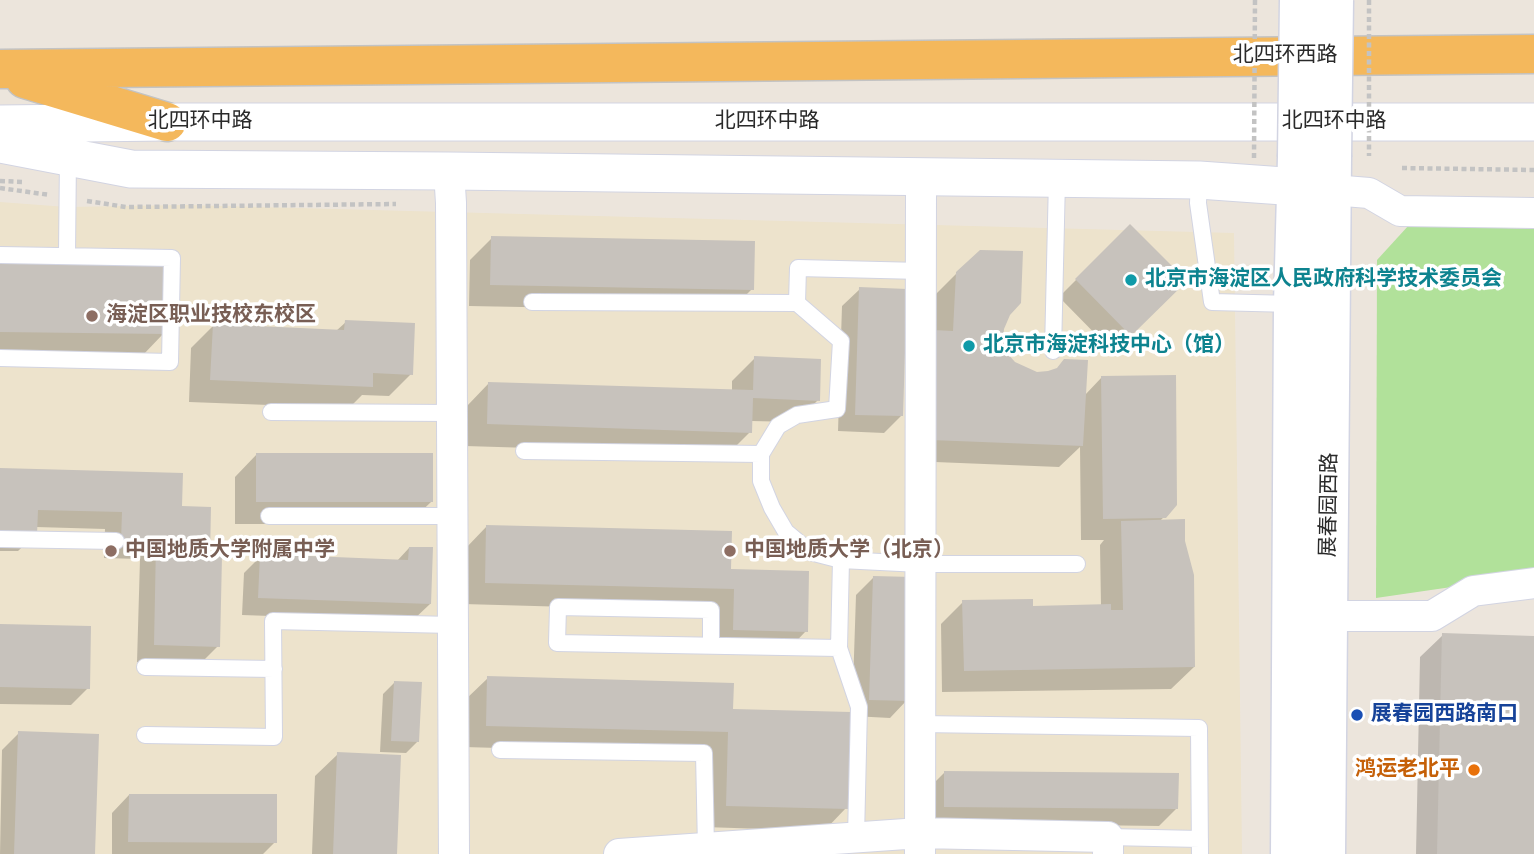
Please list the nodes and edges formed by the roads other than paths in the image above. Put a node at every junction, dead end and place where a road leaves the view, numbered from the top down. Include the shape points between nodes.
1 (1299, 0) edge
2 (1334, 0) edge
3 (1534, 54) edge
4 (0, 70) edge
5 (167, 122) junction
6 (1534, 122) edge
7 (0, 124) edge
8 (0, 144) edge
9 (68, 156) junction
10 (1325, 169) junction
11 (449, 171) junction
12 (920, 177) junction
13 (1057, 178) junction
14 (1199, 180) junction
15 (1534, 213) edge
16 (0, 255) edge
17 (67, 255) junction
18 (921, 271) junction
19 (532, 302) dead end
20 (797, 303) junction
21 (1293, 304) junction
22 (1052, 351) dead end
23 (0, 358) edge
24 (271, 412) dead end
25 (452, 413) junction
26 (524, 451) dead end
27 (761, 454) junction
28 (268, 516) dead end
29 (452, 516) junction
30 (0, 539) edge
31 (116, 541) dead end
32 (841, 560) junction
33 (920, 564) junction
34 (1077, 564) dead end
35 (1534, 583) edge
36 (1329, 616) junction
37 (453, 625) junction
38 (711, 645) junction
39 (839, 648) junction
40 (145, 667) dead end
41 (274, 669) junction
42 (920, 724) junction
43 (145, 735) dead end
44 (500, 750) dead end
45 (856, 837) junction
46 (920, 843) edge
47 (1108, 846) edge
48 (1200, 847) edge
49 (706, 848) junction
50 (454, 854) edge
51 (619, 854) edge
52 (1290, 854) edge
53 (1326, 854) edge

1 - 10 main road, bridge
2 - 10 main road, bridge
3 - 4 highway, 北四环西路
4 - 5 highway
5 - 6 street, 北四环中路
5 - 7 street, 北四环中路
8 - 9 street
9 - 11 street via 131,169
9 - 17 lane
10 - 14 street
10 - 15 street via 1400,211
10 - 21 main road, 展春园西路
10 - 36 main road, 展春园西路
11 - 12 street
11 - 25 street
12 - 13 street
12 - 18 street
13 - 14 street
13 - 22 lane
14 - 21 lane via 1212,302
16 - 17 lane
17 - 23 lane via 172,258 170,362
18 - 20 lane via 798,268
18 - 33 street
19 - 20 lane
20 - 27 lane via 841,341 837,409 797,415 778,426
21 - 52 main road, 展春园西路
24 - 25 lane
25 - 29 street
26 - 27 lane
27 - 32 lane via 761,481 786,532 810,552
28 - 29 lane
29 - 37 street
30 - 31 lane
32 - 33 lane
32 - 39 lane
33 - 34 lane
33 - 42 street
35 - 36 street via 1473,591 1432,616
36 - 53 main road, 展春园西路
37 - 41 lane via 273,621
37 - 50 street
38 - 38 lane via 556,643 558,607 711,610
38 - 39 lane
39 - 45 lane via 859,707
40 - 41 lane
41 - 43 lane via 274,737
42 - 46 street
42 - 48 lane via 1199,728
44 - 49 lane via 704,753
45 - 46 street
45 - 49 street
46 - 47 street
47 - 48 lane
49 - 51 street

